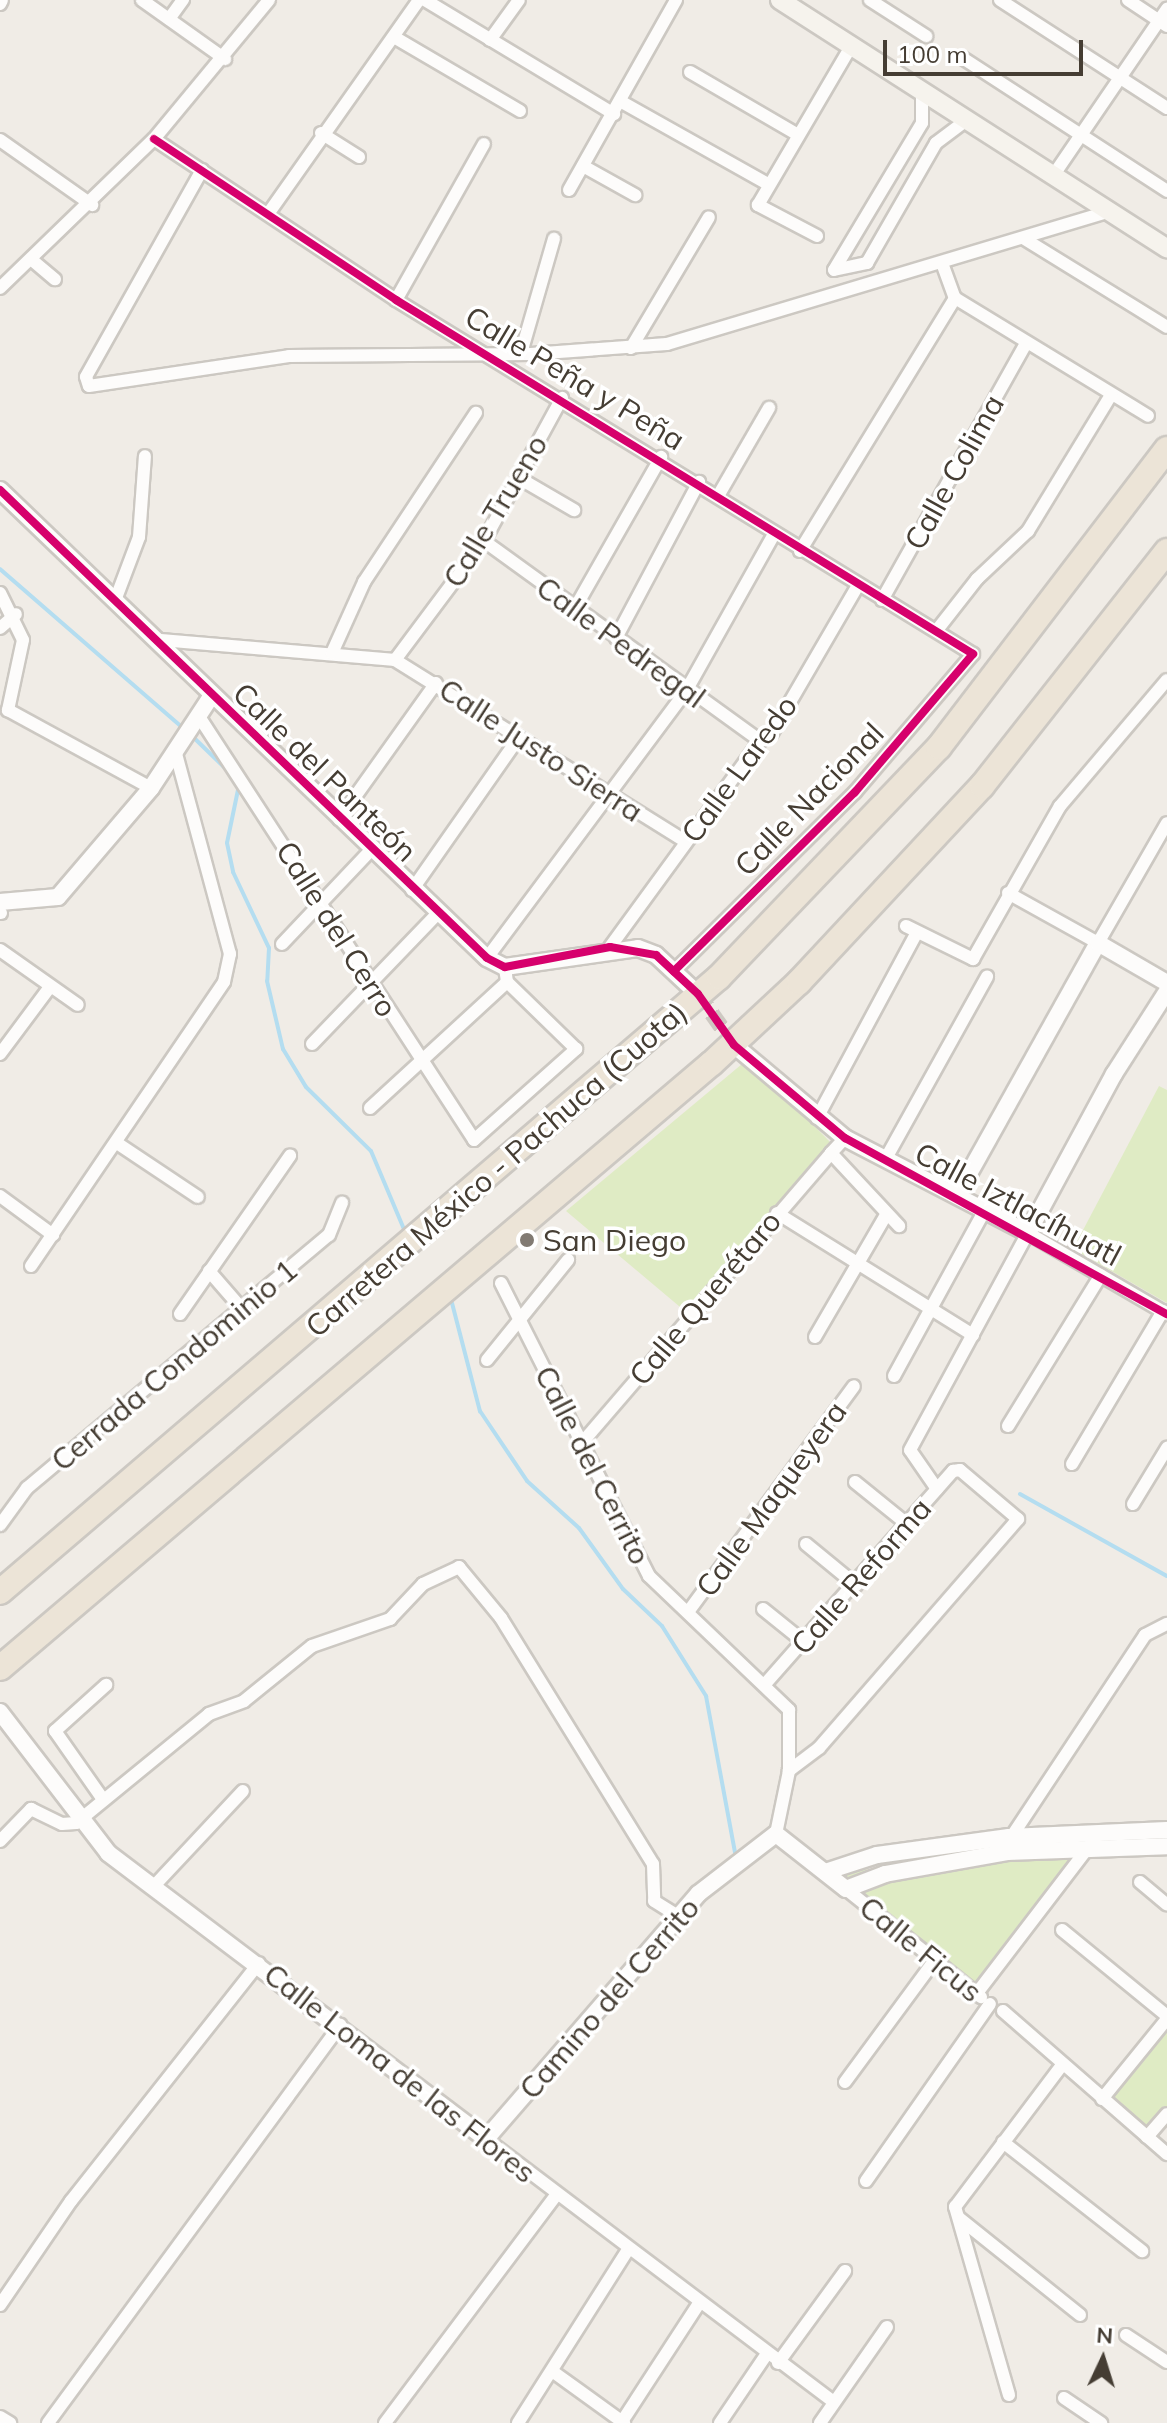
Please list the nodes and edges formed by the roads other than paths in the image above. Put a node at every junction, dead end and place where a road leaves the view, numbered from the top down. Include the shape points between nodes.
1 (142, 0) edge
2 (183, 0) edge
3 (269, 0) edge
4 (422, 0) edge
5 (519, 0) edge
6 (676, 0) edge
7 (780, 0) edge
8 (870, 0) edge
9 (1000, 0) edge
10 (1128, 0) edge
11 (1167, 9) edge
12 (169, 19) junction
13 (1163, 23) edge
14 (926, 36) dead end
15 (394, 37) junction
16 (490, 40) junction
17 (852, 45) junction
18 (961, 57) dead end
19 (225, 59) junction
20 (690, 72) dead end
21 (1119, 78) junction
22 (922, 90) junction
23 (620, 101) junction
24 (1167, 108) edge
25 (520, 111) dead end
26 (614, 114) junction
27 (968, 119) junction
28 (922, 123) junction
29 (321, 133) junction
30 (795, 133) junction
31 (1082, 135) junction
32 (154, 139) junction
33 (0, 140) edge
34 (936, 143) junction
35 (484, 144) dead end
36 (359, 157) dead end
37 (583, 166) junction
38 (202, 170) junction
39 (1055, 173) junction
40 (768, 184) junction
41 (569, 190) dead end
42 (1167, 191) edge
43 (635, 195) dead end
44 (92, 205) junction
45 (1113, 211) junction
46 (268, 214) junction
47 (709, 217) dead end
48 (817, 236) dead end
49 (1023, 238) junction
50 (554, 239) dead end
51 (1167, 248) edge
52 (32, 260) junction
53 (942, 263) junction
54 (55, 279) dead end
55 (0, 288) edge
56 (955, 298) junction
57 (396, 300) junction
58 (1167, 327) edge
59 (1026, 343) junction
60 (631, 348) junction
61 (482, 350) junction
62 (521, 353) junction
63 (1111, 395) junction
64 (562, 398) junction
65 (769, 408) dead end
66 (476, 413) dead end
67 (1148, 416) dead end
68 (1167, 449) edge
69 (145, 456) dead end
70 (661, 457) junction
71 (519, 478) junction
72 (699, 482) junction
73 (0, 490) edge
74 (718, 496) junction
75 (574, 510) dead end
76 (774, 534) junction
77 (484, 541) junction
78 (800, 551) junction
79 (1167, 551) edge
80 (858, 585) junction
81 (0, 593) edge
82 (116, 598) junction
83 (882, 600) junction
84 (575, 608) junction
85 (16, 614) junction
86 (0, 628) edge
87 (937, 630) junction
88 (616, 638) junction
89 (161, 640) junction
90 (332, 653) junction
91 (973, 654) joint
92 (395, 660) junction
93 (1167, 680) edge
94 (436, 683) junction
95 (686, 691) junction
96 (212, 695) junction
97 (193, 728) junction
98 (519, 737) junction
99 (760, 741) junction
100 (176, 754) junction
101 (151, 788) junction
102 (612, 798) junction
103 (339, 819) junction
104 (1167, 823) edge
105 (686, 842) junction
106 (371, 850) junction
107 (412, 890) junction
108 (1008, 893) junction
109 (321, 903) junction
110 (2, 908) edge
111 (436, 915) junction
112 (1098, 943) junction
113 (282, 944) dead end
114 (610, 947) junction
115 (0, 950) edge
116 (487, 958) junction
117 (674, 971) junction
118 (506, 974) junction
119 (987, 977) dead end
120 (1167, 983) edge
121 (371, 984) junction
122 (50, 987) junction
123 (1167, 991) edge
124 (698, 994) tunnel mouth
125 (78, 1005) dead end
126 (312, 1044) dead end
127 (734, 1045) tunnel mouth
128 (0, 1054) edge
129 (421, 1061) junction
130 (370, 1108) dead end
131 (817, 1118) junction
132 (845, 1138) junction
133 (117, 1143) junction
134 (831, 1153) junction
135 (290, 1156) dead end
136 (885, 1160) junction
137 (957, 1195) junction
138 (0, 1196) edge
139 (198, 1197) dead end
140 (342, 1203) dead end
141 (985, 1210) junction
142 (777, 1213) junction
143 (886, 1215) junction
144 (899, 1226) dead end
145 (1028, 1233) junction
146 (53, 1235) junction
147 (568, 1260) dead end
148 (857, 1264) junction
149 (31, 1266) dead end
150 (209, 1271) junction
151 (1101, 1275) junction
152 (501, 1283) dead end
153 (242, 1309) junction
154 (930, 1310) junction
155 (1165, 1312) edge
156 (180, 1314) dead end
157 (520, 1319) junction
158 (973, 1335) junction
159 (815, 1337) dead end
160 (487, 1360) dead end
161 (894, 1376) dead end
162 (854, 1386) dead end
163 (1008, 1426) dead end
164 (580, 1445) junction
165 (1167, 1448) edge
166 (1072, 1464) dead end
167 (855, 1482) dead end
168 (937, 1489) junction
169 (1133, 1504) dead end
170 (907, 1524) junction
171 (0, 1525) edge
172 (806, 1544) dead end
173 (856, 1585) junction
174 (0, 1592) edge
175 (763, 1609) dead end
176 (688, 1612) junction
177 (1167, 1624) edge
178 (804, 1642) junction
179 (0, 1668) edge
180 (766, 1683) junction
181 (106, 1685) dead end
182 (0, 1712) edge
183 (789, 1771) junction
184 (243, 1791) dead end
185 (102, 1798) junction
186 (86, 1817) junction
187 (1167, 1830) edge
188 (776, 1834) junction
189 (1091, 1838) junction
190 (0, 1841) edge
191 (1008, 1844) junction
192 (1167, 1846) edge
193 (825, 1872) junction
194 (1140, 1882) dead end
195 (154, 1886) junction
196 (846, 1889) junction
197 (1167, 1905) edge
198 (678, 1916) junction
199 (1062, 1930) dead end
200 (935, 1960) junction
201 (259, 1963) junction
202 (977, 1993) junction
203 (996, 2008) junction
204 (1167, 2017) edge
205 (340, 2025) junction
206 (1062, 2065) junction
207 (845, 2082) dead end
208 (1102, 2099) junction
209 (1167, 2114) edge
210 (1147, 2137) junction
211 (486, 2139) junction
212 (1006, 2144) junction
213 (1167, 2154) edge
214 (866, 2181) dead end
215 (556, 2195) junction
216 (959, 2218) junction
217 (627, 2251) junction
218 (1142, 2251) dead end
219 (845, 2271) dead end
220 (0, 2305) edge
221 (698, 2305) junction
222 (1080, 2315) dead end
223 (887, 2327) dead end
224 (1126, 2335) dead end
225 (766, 2355) junction
226 (1167, 2362) edge
227 (778, 2363) junction
228 (552, 2371) junction
229 (1009, 2395) dead end
230 (1064, 2398) dead end
231 (834, 2402) junction
232 (0, 2417) edge
233 (10, 2423) edge
234 (48, 2423) edge
235 (385, 2423) edge
236 (518, 2423) edge
237 (622, 2423) edge
238 (720, 2423) edge
239 (820, 2423) edge
240 (1101, 2423) edge

1 - 12 street
2 - 12 street
3 - 19 street
4 - 15 street
4 - 16 street
5 - 16 street
6 - 23 street
7 - 17 main road
8 - 14 street
9 - 21 street
10 - 13 street
11 - 13 street
12 - 19 street
13 - 21 street
15 - 25 street
15 - 29 street
16 - 26 street
17 - 22 main road
17 - 30 street
18 - 31 street
19 - 32 street
20 - 30 street
21 - 24 street
21 - 31 street
22 - 27 main road
22 - 28 street
23 - 26 street
23 - 40 street
26 - 37 street
27 - 34 street
27 - 39 main road
28 - 34 street
28 - 34 street via 833,269 867,263
29 - 36 street
29 - 46 street
30 - 40 street
31 - 39 street
31 - 42 street
32 - 38 street, Calle Peña y Peña
32 - 44 street
33 - 44 street
35 - 57 street
37 - 41 street
37 - 43 street
38 - 46 street, Calle Peña y Peña
38 - 61 street via 85,383 289,356
39 - 45 main road
40 - 48 street via 760,207
44 - 52 street
45 - 49 street
45 - 51 main road
46 - 57 street, Calle Peña y Peña
47 - 60 street
49 - 53 street
49 - 58 street
50 - 62 street
52 - 54 street
52 - 55 street
53 - 56 street
53 - 60 street via 667,344
56 - 59 street
56 - 78 street
57 - 61 street, Calle Peña y Peña
59 - 63 street
59 - 83 street, Calle Colima
60 - 62 street
61 - 62 street
61 - 64 street, Calle Peña y Peña
63 - 67 street
63 - 87 street via 1028,531 977,579
64 - 70 street, Calle Peña y Peña
64 - 71 street, Calle Trueno
65 - 74 street
66 - 90 street via 364,582
68 - 174 highway, Carretera México - Pachuca (Cuota) via 939,747 719,977
69 - 82 street via 139,537
70 - 72 street, Calle Peña y Peña
70 - 84 street
71 - 75 street
71 - 77 street, Calle Trueno
72 - 74 street, Calle Peña y Peña
72 - 88 street
73 - 82 street, Calle del Panteón
74 - 76 street, Calle Peña y Peña
76 - 78 street, Calle Peña y Peña
76 - 95 street
77 - 84 street, Calle Pedregal
77 - 92 street, Calle Trueno
78 - 80 street, Calle Peña y Peña
79 - 179 highway, Carretera México - Pachuca (Cuota) via 982,786 789,992
80 - 83 street, Calle Peña y Peña
80 - 99 street, Calle Laredo via 772,733
81 - 85 street
82 - 89 street, Calle del Panteón
83 - 87 street, Calle Peña y Peña
84 - 88 street, Calle Pedregal
85 - 86 street
85 - 101 street via 23,640 8,710
87 - 91 street, Calle Peña y Peña
88 - 95 street, Calle Pedregal
89 - 90 street
89 - 96 street, Calle del Panteón
90 - 92 street
91 - 117 street, Calle Nacional via 855,792
92 - 94 street, Calle Justo Sierra
93 - 108 street via 1060,806
94 - 98 street, Calle Justo Sierra
94 - 103 street
95 - 99 street, Calle Pedregal
95 - 102 street
96 - 97 street
96 - 103 street, Calle del Panteón
97 - 100 street
97 - 109 street, Calle del Cerro
98 - 102 street, Calle Justo Sierra
98 - 107 street
99 - 105 street, Calle Laredo
100 - 101 street
100 - 133 street via 230,954 218,996
101 - 110 street via 58,897 26,899
102 - 105 street, Calle Justo Sierra
102 - 116 street
103 - 106 street, Calle del Panteón
104 - 112 street
105 - 114 street, Calle Laredo
106 - 107 street, Calle del Panteón
106 - 109 street
107 - 111 street, Calle del Panteón
108 - 112 street
108 - 131 street via 973,959 912,929
109 - 113 street
109 - 121 street, Calle del Cerro
111 - 116 street, Calle del Panteón
111 - 121 street
112 - 120 street
112 - 137 street
114 - 117 street via 638,948
114 - 118 street
115 - 122 street
116 - 118 street, Calle del Panteón
117 - 124 street
118 - 129 street
118 - 129 street, Calle del Cerro via 576,1049 474,1140
119 - 136 street
121 - 126 street
121 - 129 street, Calle del Cerro
122 - 125 street
122 - 128 street
123 - 145 street
127 - 131 street, Calle Iztlacíhuatl
129 - 130 street
131 - 132 street, Calle Iztlacíhuatl
132 - 134 street, Calle Querétaro
132 - 136 street, Calle Iztlacíhuatl
133 - 139 street
133 - 146 street
134 - 142 street, Calle Querétaro
134 - 143 street
135 - 150 street
136 - 137 street, Calle Iztlacíhuatl
137 - 141 street, Calle Iztlacíhuatl
138 - 146 street
140 - 153 street, Cerrada Condominio 1 via 329,1235
141 - 145 street, Calle Iztlacíhuatl
141 - 154 street
142 - 148 street
142 - 164 street, Calle Querétaro
143 - 144 street
143 - 148 street
145 - 151 street, Calle Iztlacíhuatl
145 - 158 street
146 - 149 street
147 - 157 street
148 - 154 street
148 - 159 street
150 - 153 street
150 - 156 street
151 - 155 street, Calle Iztlacíhuatl
151 - 163 street
152 - 157 street, Calle del Cerrito
153 - 171 street, Cerrada Condominio 1 via 27,1488
154 - 158 street
154 - 161 street
155 - 166 street
157 - 160 street
157 - 164 street, Calle del Cerrito
158 - 168 street via 910,1450
162 - 176 street, Calle Maqueyera
164 - 176 street, Calle del Cerrito via 631,1548
165 - 169 street
167 - 170 street
168 - 170 street, Calle Reforma
168 - 183 street, Calle Reforma via 956,1469 1018,1519 819,1748
170 - 173 street, Calle Reforma
172 - 173 street
173 - 178 street, Calle Reforma
175 - 178 street
176 - 180 street, Calle del Cerrito
177 - 191 street via 1145,1635
178 - 180 street, Calle Reforma
180 - 183 street, Calle del Cerrito via 789,1710
181 - 185 street via 55,1731
182 - 186 street, Calle Loma de las Flores
183 - 188 street, Calle del Cerrito
184 - 195 street
185 - 186 street
185 - 198 street via 209,1714 244,1701 299,1654 390,1619 423,1584 459,1567 501,1618 531,1676 653,1864 654,1901
186 - 190 street via 62,1824 31,1809
186 - 195 street, Calle Loma de las Flores via 108,1853
187 - 189 street
188 - 193 street
188 - 198 street, Camino del Cerrito
189 - 191 street
189 - 192 street
189 - 202 street
191 - 193 street via 877,1855
191 - 196 street via 885,1874
193 - 196 street
194 - 197 street
195 - 201 street, Calle Loma de las Flores
196 - 200 street, Calle Ficus
198 - 211 street, Camino del Cerrito
199 - 204 street
200 - 202 street, Calle Ficus
200 - 207 street
201 - 205 street, Calle Loma de las Flores
201 - 220 street via 71,2201
202 - 203 street, Calle Ficus
203 - 206 street, Calle Ficus
203 - 214 street
204 - 208 street
205 - 211 street, Calle Loma de las Flores
205 - 234 street
206 - 208 street, Calle Ficus
206 - 212 street
208 - 210 street, Calle Ficus
209 - 210 street
210 - 213 street, Calle Ficus
211 - 215 street, Calle Loma de las Flores
212 - 216 street via 955,2207
212 - 218 street
215 - 217 street, Calle Loma de las Flores
215 - 235 street
216 - 222 street
216 - 229 street
217 - 221 street, Calle Loma de las Flores
217 - 228 street
219 - 227 street
221 - 225 street, Calle Loma de las Flores
221 - 237 street
223 - 231 street
224 - 226 street
225 - 227 street, Calle Loma de las Flores
225 - 238 street
227 - 231 street, Calle Loma de las Flores
228 - 236 street
228 - 237 street
230 - 240 street
231 - 239 street
232 - 233 street

